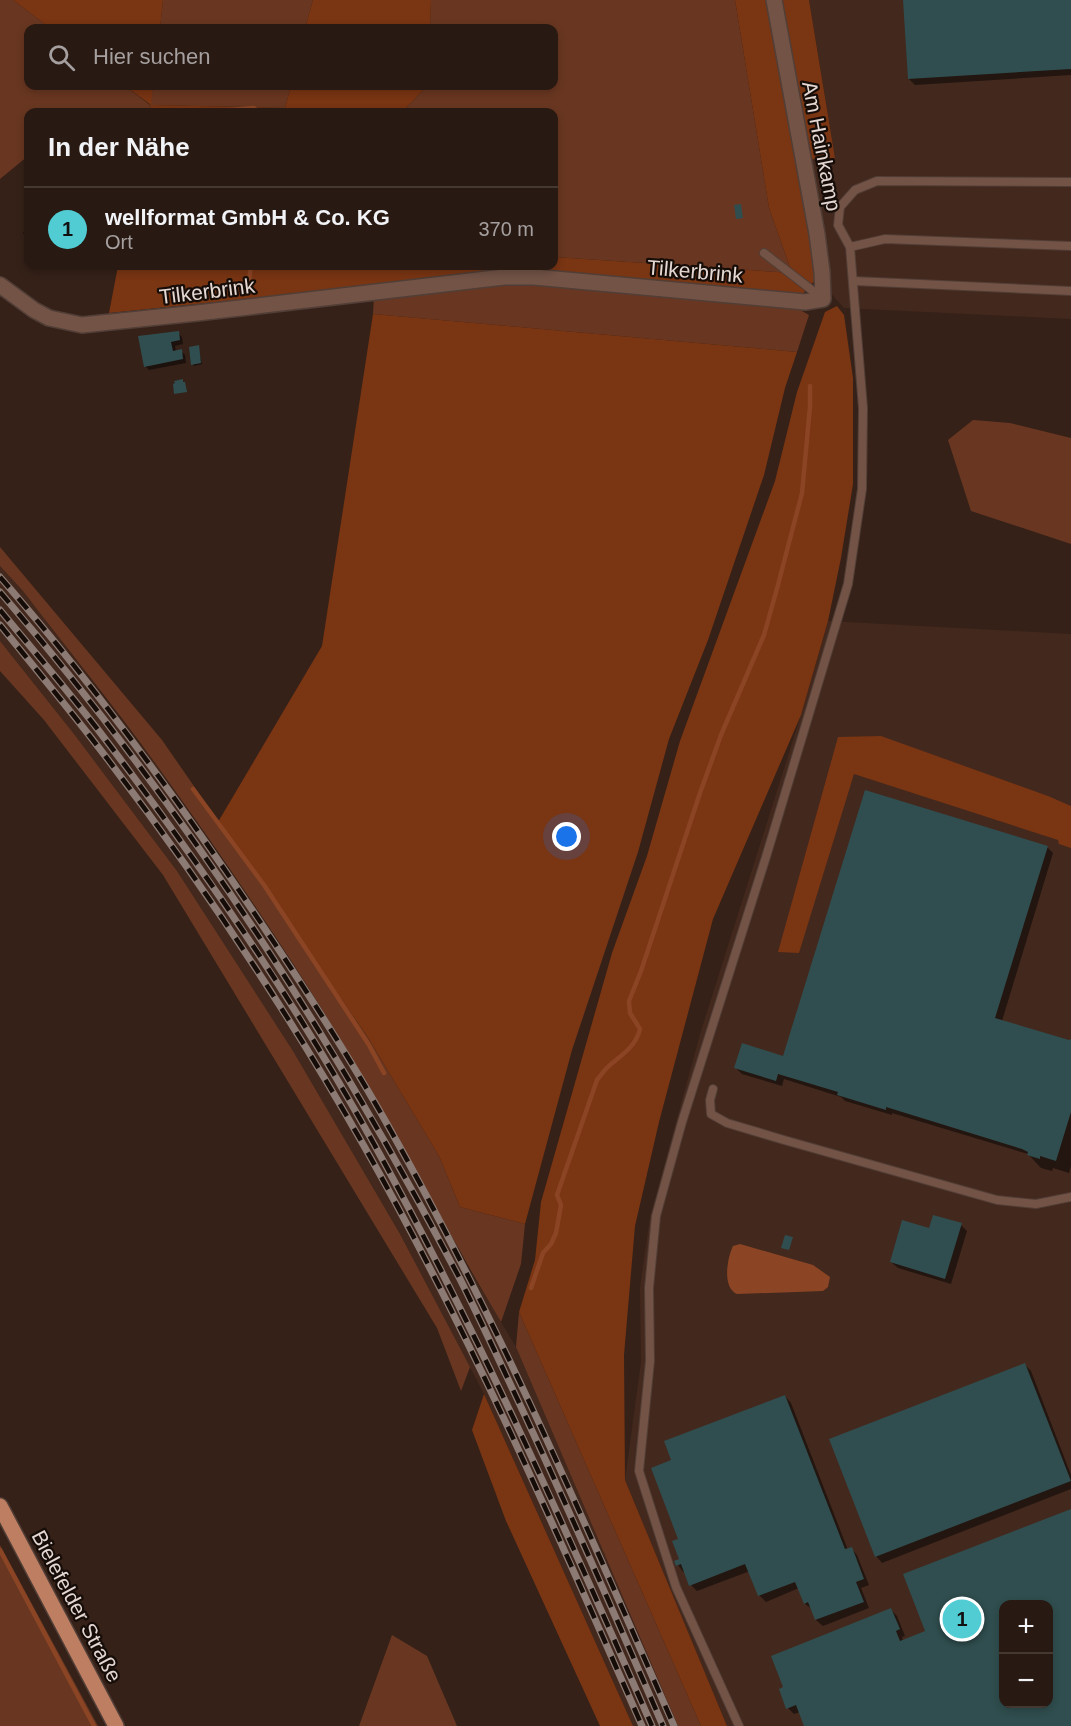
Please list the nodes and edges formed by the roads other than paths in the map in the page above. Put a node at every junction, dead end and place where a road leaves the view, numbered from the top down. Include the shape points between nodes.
1 (774, 0) edge
2 (1071, 182) edge
3 (1071, 246) edge
4 (850, 247) junction
5 (764, 253) dead end
6 (854, 281) junction
7 (0, 285) edge
8 (1071, 291) edge
9 (823, 299) junction
10 (713, 1089) dead end
11 (1071, 1197) edge
12 (0, 1506) edge
13 (116, 1726) edge
14 (739, 1726) edge

1 - 9 street, Am Hainkamp via 817,234
2 - 4 lane via 877,181 855,190 840,207 838,225
3 - 4 lane via 885,239
4 - 6 lane
5 - 9 lane
6 - 8 lane
6 - 14 lane via 863,408 862,489 848,584 682,1122 656,1216 649,1288 651,1361 639,1472 676,1587
7 - 9 street, Tilkerbrink via 49,318 82,325 504,277 805,302
10 - 11 lane via 711,1114 727,1123 997,1200 1036,1204
12 - 13 main road, Bielefelder Straße

